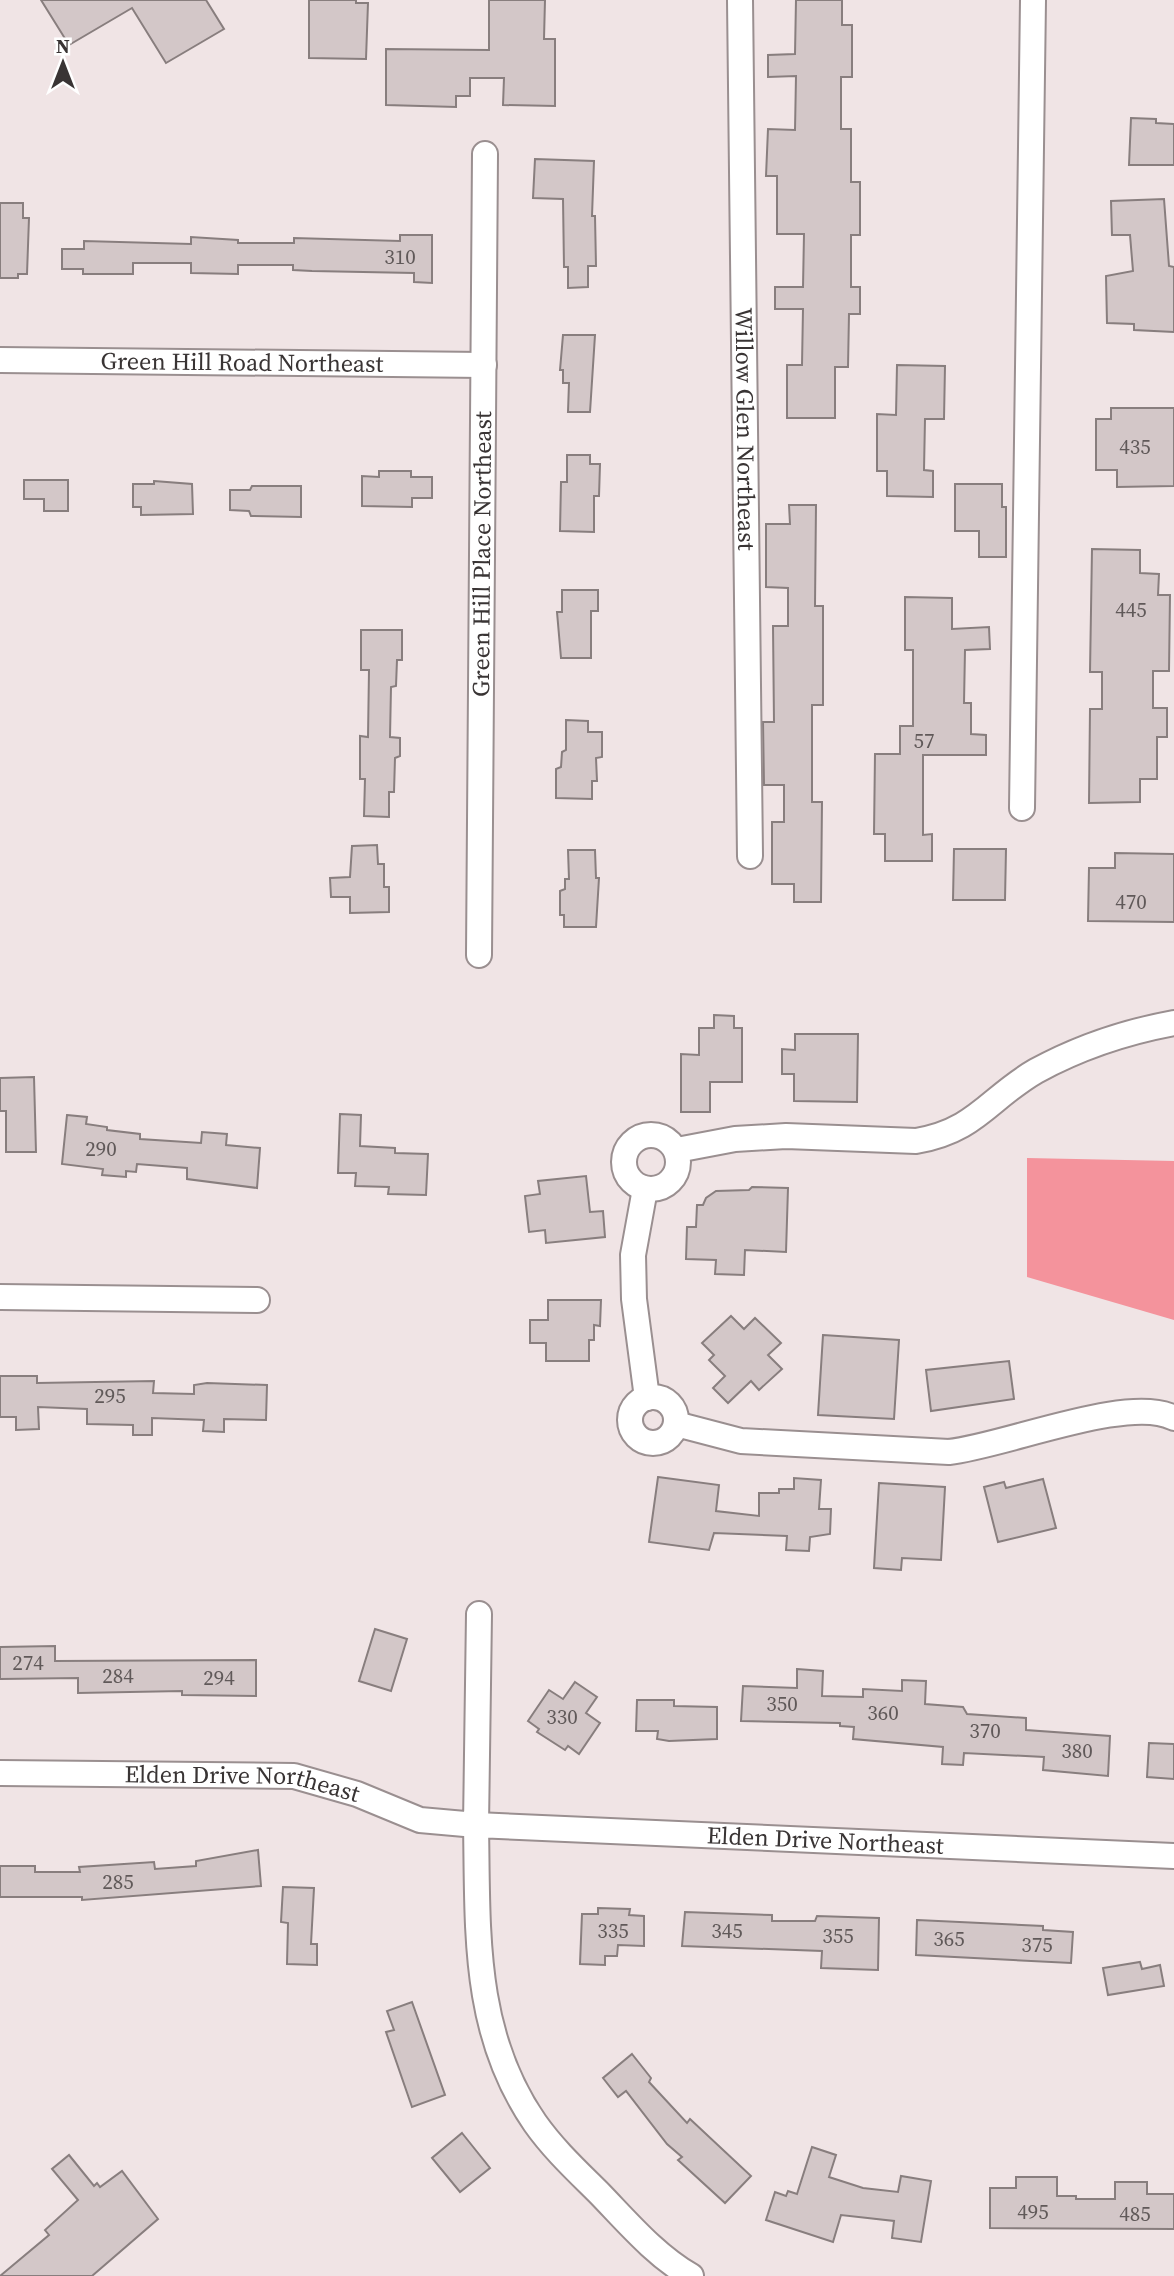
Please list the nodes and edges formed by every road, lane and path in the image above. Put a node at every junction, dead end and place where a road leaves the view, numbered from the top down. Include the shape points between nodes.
1 (740, 0) edge
2 (1033, 0) edge
3 (485, 154) dead end
4 (0, 360) edge
5 (484, 365) junction
6 (1022, 808) dead end
7 (750, 856) dead end
8 (479, 955) dead end
9 (1174, 1023) edge
10 (677, 1150) junction
11 (645, 1189) junction
12 (0, 1297) edge
13 (257, 1300) dead end
14 (647, 1398) junction
15 (1174, 1418) edge
16 (676, 1424) junction
17 (479, 1614) dead end
18 (0, 1773) edge
19 (476, 1825) junction
20 (1174, 1856) edge
21 (691, 2276) edge

1 - 7 street, Willow Glen Northeast
2 - 6 street
3 - 5 street, Green Hill Place Northeast
4 - 5 street, Green Hill Road Northeast
5 - 8 street, Green Hill Place Northeast
9 - 10 street via 1098,1042 1034,1072 962,1127 937,1138 786,1136 734,1139
10 - 11 street via 673,1179 656,1189
10 - 11 street via 662,1136 652,1134 627,1149 624,1158 629,1177
11 - 14 street via 633,1255
12 - 13 street
14 - 16 street via 656,1397 671,1406
14 - 16 street via 632,1409 629,1418 634,1435 641,1441 659,1443
15 - 16 street via 1158,1412 1120,1412 949,1452 741,1441
17 - 19 street
18 - 19 street, Elden Drive Northeast via 294,1776 338,1787 420,1820
19 - 20 street, Elden Drive Northeast
19 - 21 street via 481,1985 494,2039 515,2090 555,2149 644,2239

